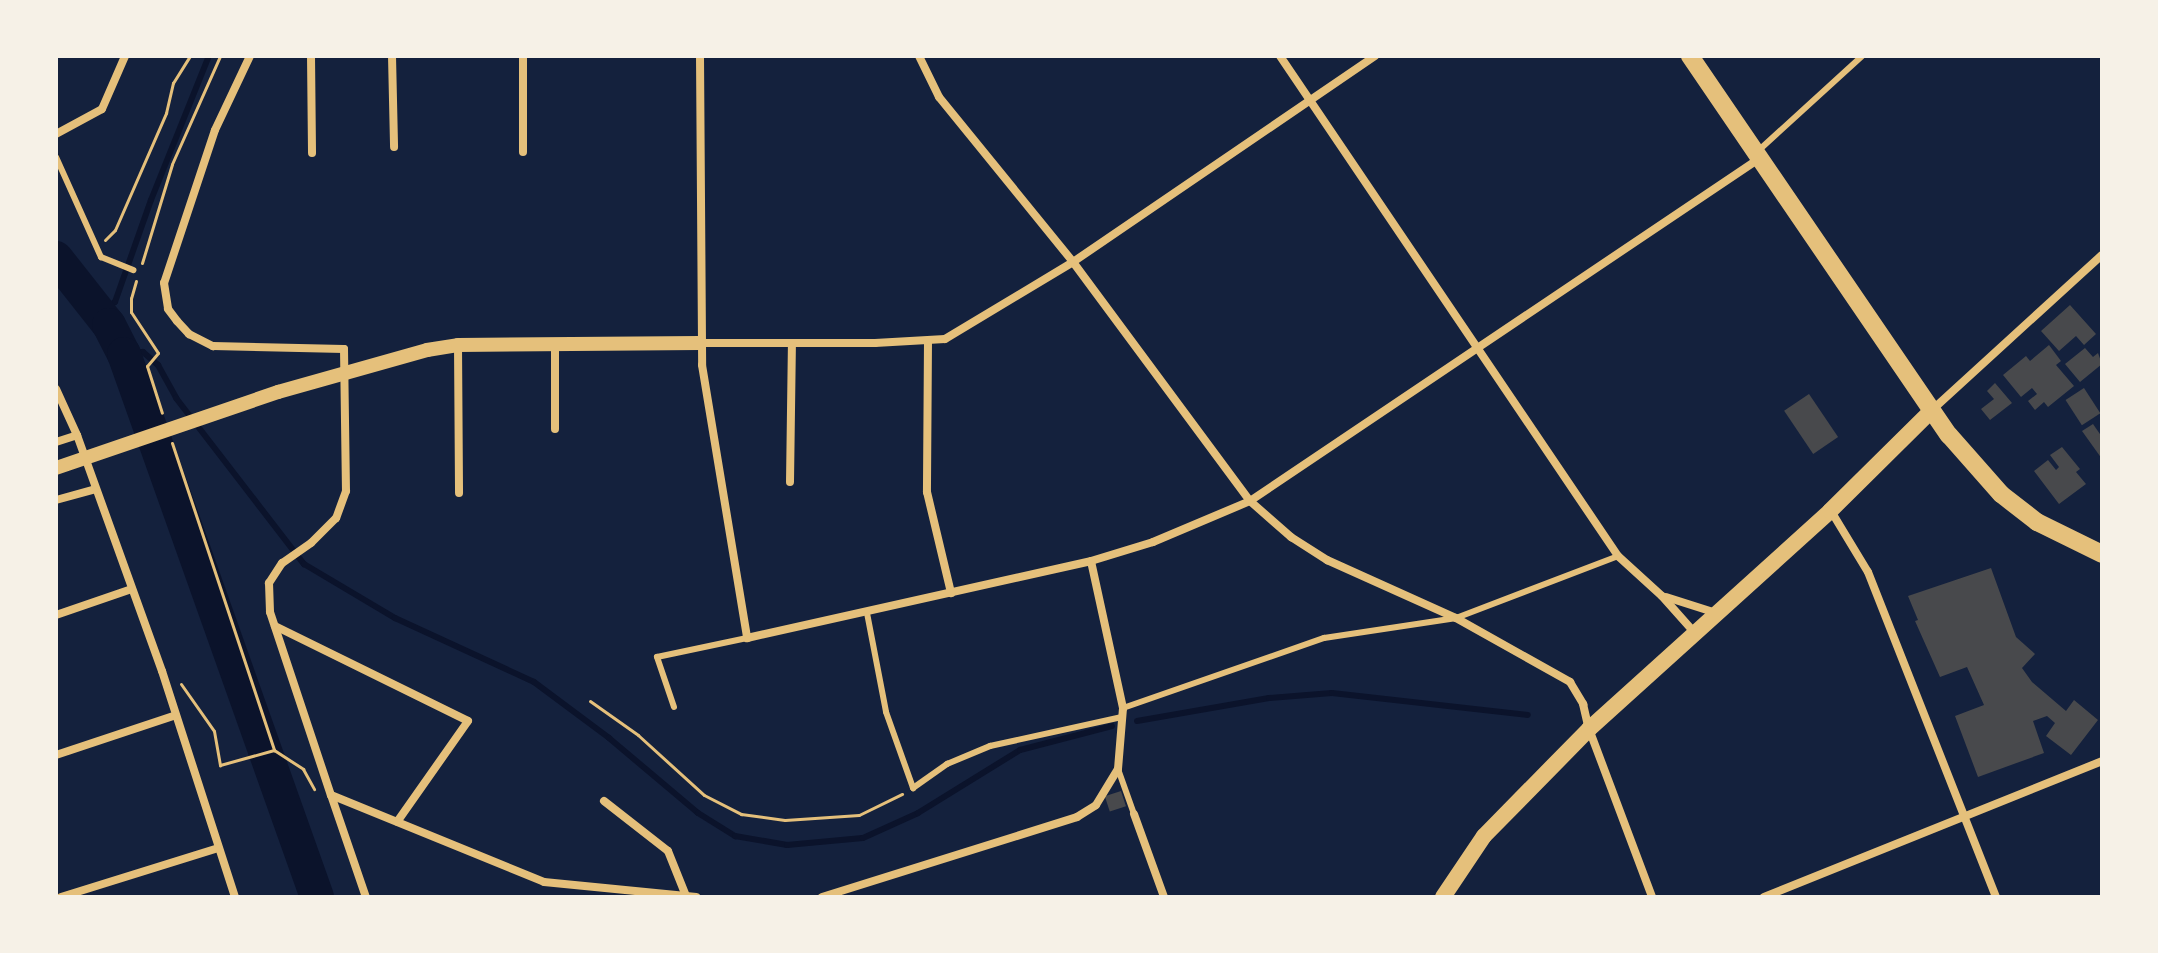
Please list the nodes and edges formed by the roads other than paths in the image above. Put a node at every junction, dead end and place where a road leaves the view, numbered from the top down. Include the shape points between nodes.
1 (125, 56) edge
2 (250, 56) edge
3 (311, 56) edge
4 (392, 56) edge
5 (523, 56) edge
6 (700, 56) edge
7 (919, 56) edge
8 (1280, 56) edge
9 (1375, 56) edge
10 (1690, 56) edge
11 (1862, 56) edge
12 (1310, 99) junction
13 (56, 134) edge
14 (394, 147) dead end
15 (523, 152) dead end
16 (312, 153) dead end
17 (1759, 155) junction
18 (56, 157) edge
19 (2102, 255) edge
20 (1073, 262) junction
21 (134, 270) dead end
22 (928, 341) junction
23 (700, 343) junction
24 (792, 343) junction
25 (458, 345) junction
26 (555, 346) junction
27 (1478, 349) junction
28 (346, 371) junction
29 (56, 389) edge
30 (1931, 411) junction
31 (555, 429) dead end
32 (77, 435) junction
33 (56, 442) edge
34 (56, 468) edge
35 (790, 482) dead end
36 (96, 489) junction
37 (459, 493) dead end
38 (56, 500) edge
39 (1250, 501) junction
40 (1830, 511) junction
41 (2102, 554) edge
42 (1618, 556) junction
43 (1091, 561) junction
44 (132, 589) junction
45 (951, 593) junction
46 (1662, 596) junction
47 (867, 613) junction
48 (1716, 613) junction
49 (56, 615) edge
50 (1456, 618) junction
51 (275, 626) junction
52 (1694, 632) junction
53 (747, 638) junction
54 (674, 707) dead end
55 (1122, 713) junction
56 (176, 715) junction
57 (1589, 729) junction
58 (56, 755) edge
59 (2102, 761) edge
60 (1118, 769) junction
61 (331, 795) junction
62 (604, 801) dead end
63 (1134, 814) joint
64 (1964, 815) junction
65 (397, 822) junction
66 (218, 848) junction
67 (584, 887) junction
68 (686, 896) edge
69 (61, 897) edge
70 (235, 897) edge
71 (366, 897) edge
72 (585, 897) edge
73 (696, 897) edge
74 (822, 897) edge
75 (1164, 897) edge
76 (1443, 897) edge
77 (1652, 897) edge
78 (1764, 897) edge
79 (1996, 897) edge

1 - 13 street via 102,109
2 - 28 street via 215,130 172,252 164,283 168,309 189,334 213,346 344,349
3 - 16 street
4 - 14 street
5 - 15 street
6 - 23 street
7 - 20 street via 939,97
8 - 12 street
9 - 12 street
10 - 17 main road
11 - 17 lane
12 - 20 street
12 - 27 street
17 - 27 street
17 - 30 main road
18 - 21 lane via 101,257
19 - 30 street
20 - 22 street via 965,329
20 - 39 street
22 - 24 street
22 - 45 street via 927,492
23 - 24 street
23 - 26 street
23 - 53 street
24 - 35 street
25 - 26 street
25 - 28 street
25 - 37 street
26 - 31 street
27 - 39 street
27 - 42 street
28 - 34 street
28 - 51 street via 346,491 336,518 282,563 269,583
29 - 32 street
30 - 40 main road
30 - 41 main road via 2001,494 2037,522
32 - 33 street
32 - 36 street
36 - 38 street
36 - 44 street
39 - 43 street via 1153,542
39 - 50 street via 1327,560
40 - 48 main road
40 - 64 street via 1868,572
42 - 46 street
42 - 50 lane
43 - 45 street
43 - 55 street
44 - 49 street
44 - 56 street
45 - 47 street
46 - 48 street
46 - 52 street
47 - 53 street
47 - 55 lane via 886,712 913,788 947,764 990,746
48 - 52 main road
50 - 55 lane via 1324,638
50 - 57 street via 1570,682
51 - 61 street
51 - 65 street via 468,721
52 - 57 main road
53 - 54 lane via 657,657
55 - 60 street
56 - 58 street
56 - 66 street
57 - 76 main road via 1484,836
57 - 77 street
59 - 64 street
60 - 63 lane
60 - 74 street via 1096,805 1077,817
61 - 65 street
61 - 71 street
62 - 68 street via 668,851
63 - 75 street
64 - 78 street
64 - 79 street
65 - 67 street via 544,882
66 - 69 street
66 - 70 street
67 - 68 street
67 - 72 street
68 - 73 street

